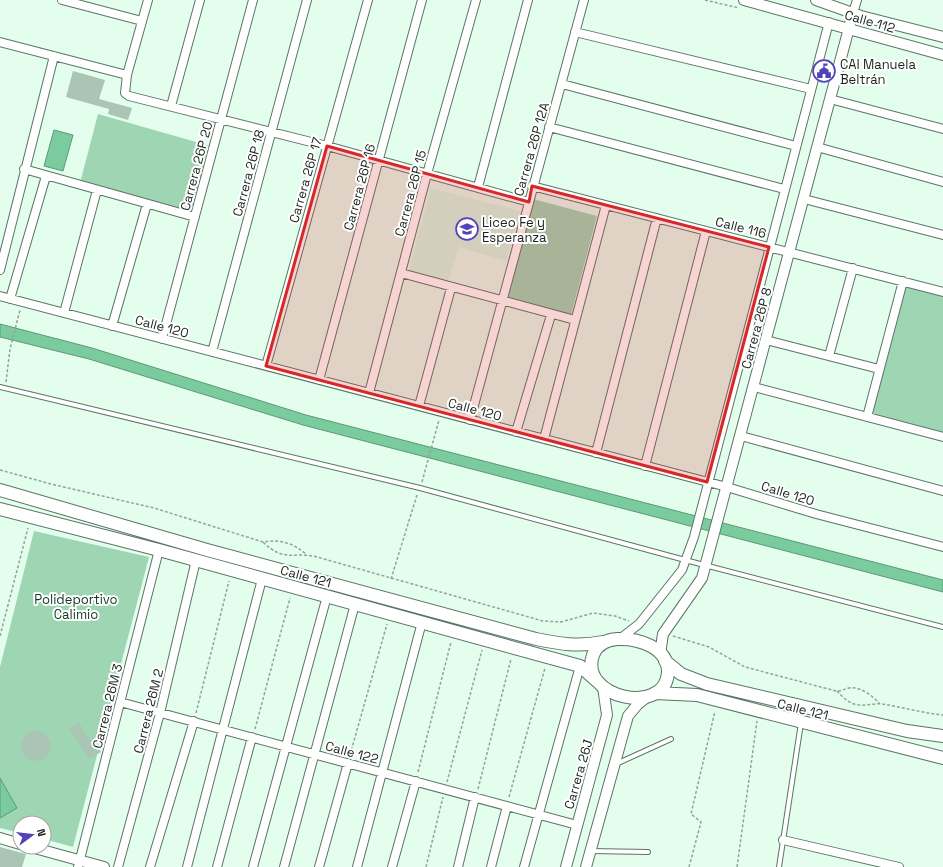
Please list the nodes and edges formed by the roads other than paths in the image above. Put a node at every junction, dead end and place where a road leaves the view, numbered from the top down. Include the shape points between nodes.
1 (62, 0) edge
2 (148, 0) edge
3 (200, 0) edge
4 (254, 0) edge
5 (307, 0) edge
6 (368, 0) edge
7 (422, 0) edge
8 (476, 0) edge
9 (528, 0) edge
10 (584, 0) edge
11 (744, 0) edge
12 (816, 0) edge
13 (856, 0) edge
14 (833, 2) edge
15 (853, 13) junction
16 (142, 20) junction
17 (828, 22) junction
18 (849, 28) junction
19 (575, 32) junction
20 (943, 37) edge
21 (0, 43) edge
22 (943, 55) edge
23 (54, 56) junction
24 (127, 75) junction
25 (562, 84) junction
26 (811, 89) junction
27 (830, 100) junction
28 (171, 106) junction
29 (222, 118) junction
30 (549, 127) junction
31 (943, 129) edge
32 (272, 132) junction
33 (327, 146) junction
34 (796, 146) junction
35 (818, 147) junction
36 (379, 160) junction
37 (24, 169) junction
38 (427, 174) junction
39 (46, 176) junction
40 (943, 182) edge
41 (532, 186) junction
42 (478, 187) junction
43 (784, 189) junction
44 (97, 190) junction
45 (804, 199) junction
46 (529, 202) junction
47 (147, 204) junction
48 (606, 205) junction
49 (195, 217) junction
50 (657, 218) junction
51 (706, 231) junction
52 (943, 235) edge
53 (769, 247) junction
54 (790, 252) junction
55 (853, 268) junction
56 (0, 270) edge
57 (401, 273) junction
58 (903, 281) junction
59 (451, 288) junction
60 (943, 292) edge
61 (0, 296) edge
62 (10, 299) junction
63 (502, 301) junction
64 (64, 313) junction
65 (551, 315) junction
66 (575, 320) junction
67 (112, 326) junction
68 (162, 339) junction
69 (766, 340) junction
70 (212, 352) junction
71 (829, 356) junction
72 (266, 366) junction
73 (879, 369) junction
74 (319, 380) junction
75 (0, 387) edge
76 (754, 387) junction
77 (369, 393) junction
78 (419, 406) junction
79 (867, 417) junction
80 (470, 420) junction
81 (516, 432) junction
82 (741, 436) junction
83 (943, 437) edge
84 (544, 439) junction
85 (596, 453) junction
86 (645, 466) junction
87 (707, 482) junction
88 (727, 488) junction
89 (0, 490) edge
90 (943, 491) edge
91 (0, 510) edge
92 (943, 547) edge
93 (159, 550) junction
94 (196, 560) junction
95 (685, 560) junction
96 (706, 566) junction
97 (262, 579) junction
98 (326, 596) junction
99 (355, 604) junction
100 (422, 622) junction
101 (943, 627) edge
102 (622, 638) junction
103 (603, 642) junction
104 (663, 658) junction
105 (580, 666) junction
106 (601, 684) junction
107 (652, 695) junction
108 (120, 702) junction
109 (160, 713) junction
110 (194, 722) junction
111 (801, 723) junction
112 (224, 730) junction
113 (943, 736) edge
114 (252, 737) junction
115 (671, 739) dead end
116 (286, 746) junction
117 (315, 754) junction
118 (943, 758) edge
119 (348, 763) junction
120 (614, 765) junction
121 (383, 772) junction
122 (416, 781) junction
123 (475, 797) junction
124 (507, 806) junction
125 (539, 814) junction
126 (578, 825) junction
127 (0, 838) edge
128 (783, 840) junction
129 (12, 842) edge
130 (590, 851) junction
131 (648, 852) dead end
132 (52, 854) edge
133 (79, 864) edge
134 (886, 866) edge
135 (104, 867) edge
136 (118, 867) edge
137 (150, 867) edge
138 (187, 867) edge
139 (216, 867) edge
140 (253, 867) edge
141 (284, 867) edge
142 (319, 867) edge
143 (357, 867) edge
144 (392, 867) edge
145 (458, 867) edge
146 (491, 867) edge
147 (524, 867) edge
148 (566, 867) edge
149 (586, 867) edge
150 (779, 867) edge
151 (899, 867) edge

1 - 16 street
2 - 16 street
3 - 28 street
4 - 29 street, Carrera 26P 20
5 - 32 street, Carrera 26P 18
6 - 33 street, Carrera 26P 17
7 - 36 street, Carrera 26P 16
8 - 38 street, Carrera 26P 15
9 - 42 street
10 - 19 street, Carrera 26P 12A
11 - 17 street, Calle 112
12 - 14 street, Calle 112
13 - 15 street, Carrera 26P 8
14 - 15 street, Calle 112
15 - 18 street, Carrera 26P 8
15 - 20 street, Calle 112
16 - 24 street
17 - 18 street, Calle 112
17 - 26 street, Carrera 26P 8
18 - 22 street, Calle 112
18 - 27 street, Carrera 26P 8
19 - 25 street, Carrera 26P 12A
19 - 26 street
21 - 23 street
23 - 24 street
23 - 37 street
24 - 28 street via 124,88 129,96
25 - 30 street, Carrera 26P 12A
25 - 34 street
26 - 34 street, Carrera 26P 8
27 - 31 street
27 - 35 street, Carrera 26P 8
28 - 29 street
29 - 32 street
29 - 49 street, Carrera 26P 20
30 - 41 street, Carrera 26P 12A
30 - 43 street
32 - 33 street
32 - 70 street, Carrera 26P 18
33 - 36 street
33 - 72 street, Carrera 26P 17
34 - 43 street, Carrera 26P 8
35 - 40 street
35 - 45 street, Carrera 26P 8
36 - 38 street
36 - 74 street, Carrera 26P 16
37 - 39 street
37 - 56 street
38 - 42 street
38 - 57 street, Carrera 26P 15
39 - 44 street
39 - 62 street
41 - 46 street, Carrera 26P 12A
41 - 48 street, Calle 116
42 - 46 street
43 - 53 street, Carrera 26P 8
44 - 47 street
44 - 64 street
45 - 52 street
45 - 54 street, Carrera 26P 8
46 - 63 street, Carrera 26P 12A
47 - 49 street
47 - 67 street
48 - 50 street, Calle 116
48 - 66 street
49 - 68 street, Carrera 26P 20
50 - 51 street, Calle 116
50 - 85 street
51 - 53 street, Calle 116
51 - 86 street
53 - 54 street, Calle 116
53 - 87 street, Carrera 26P 8
54 - 55 street, Calle 116
54 - 69 street, Carrera 26P 8
55 - 58 street, Calle 116
55 - 71 street
57 - 59 street
57 - 77 street, Carrera 26P 15
58 - 60 street, Calle 116
58 - 73 street
59 - 63 street
59 - 78 street
61 - 62 street, Calle 120
62 - 64 street, Calle 120
63 - 65 street
63 - 80 street, Carrera 26P 12A
64 - 67 street, Calle 120
65 - 66 street
65 - 81 street
66 - 84 street
67 - 68 street, Calle 120
68 - 70 street, Calle 120
69 - 71 street
69 - 76 street, Carrera 26P 8
70 - 72 street, Calle 120
71 - 73 street
72 - 74 street, Calle 120
73 - 79 street
74 - 77 street, Calle 120
75 - 95 lane via 420,488
76 - 79 street
76 - 82 street, Carrera 26P 8
77 - 78 street, Calle 120
78 - 80 street, Calle 120
79 - 83 street
80 - 81 street, Calle 120
81 - 84 street, Calle 120
82 - 88 street, Carrera 26P 8
82 - 90 street
84 - 85 street, Calle 120
85 - 86 street, Calle 120
86 - 87 street, Calle 120
87 - 88 street, Calle 120
87 - 95 street, Carrera 26P 8 via 694,536
88 - 92 street, Calle 120
88 - 96 street, Carrera 26P 8
89 - 103 main road, Calle 121 via 207,550 536,639 569,646
91 - 93 main road, Calle 121
93 - 94 main road, Calle 121
93 - 108 street, Carrera 26M 3
94 - 97 main road, Calle 121
94 - 109 street, Carrera 26M 2
95 - 96 lane
95 - 102 street, Carrera 26P 8 via 682,570 639,624
96 - 101 lane
96 - 104 street, Carrera 26P 8 via 702,578 664,634
97 - 98 main road, Calle 121
97 - 112 street
98 - 99 main road, Calle 121
98 - 116 street
99 - 100 main road, Calle 121
99 - 117 street
100 - 105 main road, Calle 121
100 - 121 street
102 - 103 main road
102 - 104 main road via 640,641
103 - 106 main road via 596,648 592,659 592,671
104 - 107 main road via 668,669 666,680 660,690
104 - 113 main road, Calle 121 via 681,674 707,684 907,731
105 - 106 main road, Calle 121
105 - 125 street
106 - 107 main road via 617,694 628,697
106 - 126 street, Carrera 26J via 607,715
107 - 111 main road, Calle 121 via 697,695
107 - 120 street via 638,704 628,716
108 - 109 street, Calle 122
108 - 133 street, Carrera 26M 3
109 - 110 street, Calle 122
109 - 136 street, Carrera 26M 2
110 - 112 street, Calle 122
110 - 137 street
111 - 118 main road, Calle 121
111 - 128 lane
112 - 114 street, Calle 122
112 - 138 street
114 - 116 street, Calle 122
114 - 139 street
115 - 120 lane
116 - 117 street, Calle 122
116 - 140 street
117 - 119 street, Calle 122
117 - 141 street
119 - 121 street, Calle 122
119 - 142 street
120 - 130 street
121 - 122 street, Calle 122
121 - 143 street
122 - 123 street, Calle 122
122 - 144 street
123 - 124 street, Calle 122
123 - 145 street
124 - 125 street, Calle 122
124 - 146 street
125 - 126 street, Calle 122
125 - 147 street
126 - 148 street, Carrera 26J
127 - 129 street
128 - 134 street
128 - 150 lane
130 - 131 lane
130 - 149 street
132 - 133 street
133 - 135 street
134 - 151 street

